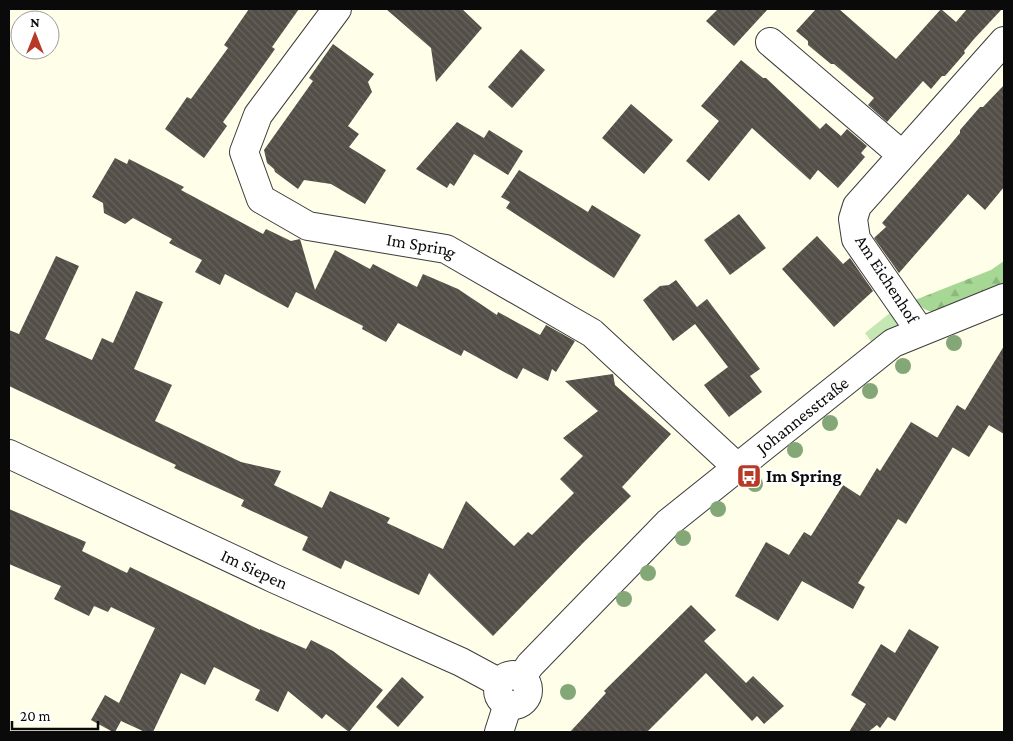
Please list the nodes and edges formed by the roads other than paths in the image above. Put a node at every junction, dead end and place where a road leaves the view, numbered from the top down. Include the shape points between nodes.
1 (337, 9) edge
2 (1004, 41) edge
3 (770, 42) dead end
4 (902, 155) junction
5 (1004, 298) edge
6 (920, 331) junction
7 (9, 454) edge
8 (738, 468) junction
9 (510, 688) junction
10 (500, 732) edge

1 - 8 street, Im Spring via 258,115 244,152 261,199 308,226 446,249 592,333
2 - 4 street, Am Eichenhof
3 - 4 street
4 - 6 street, Am Eichenhof via 857,206 854,230 856,239
5 - 6 street, Johannesstraße
6 - 8 street, Johannesstraße via 893,343
7 - 9 street, Im Siepen via 468,665
8 - 9 street, Johannesstraße via 668,524
9 - 10 street, Johannesstraße

